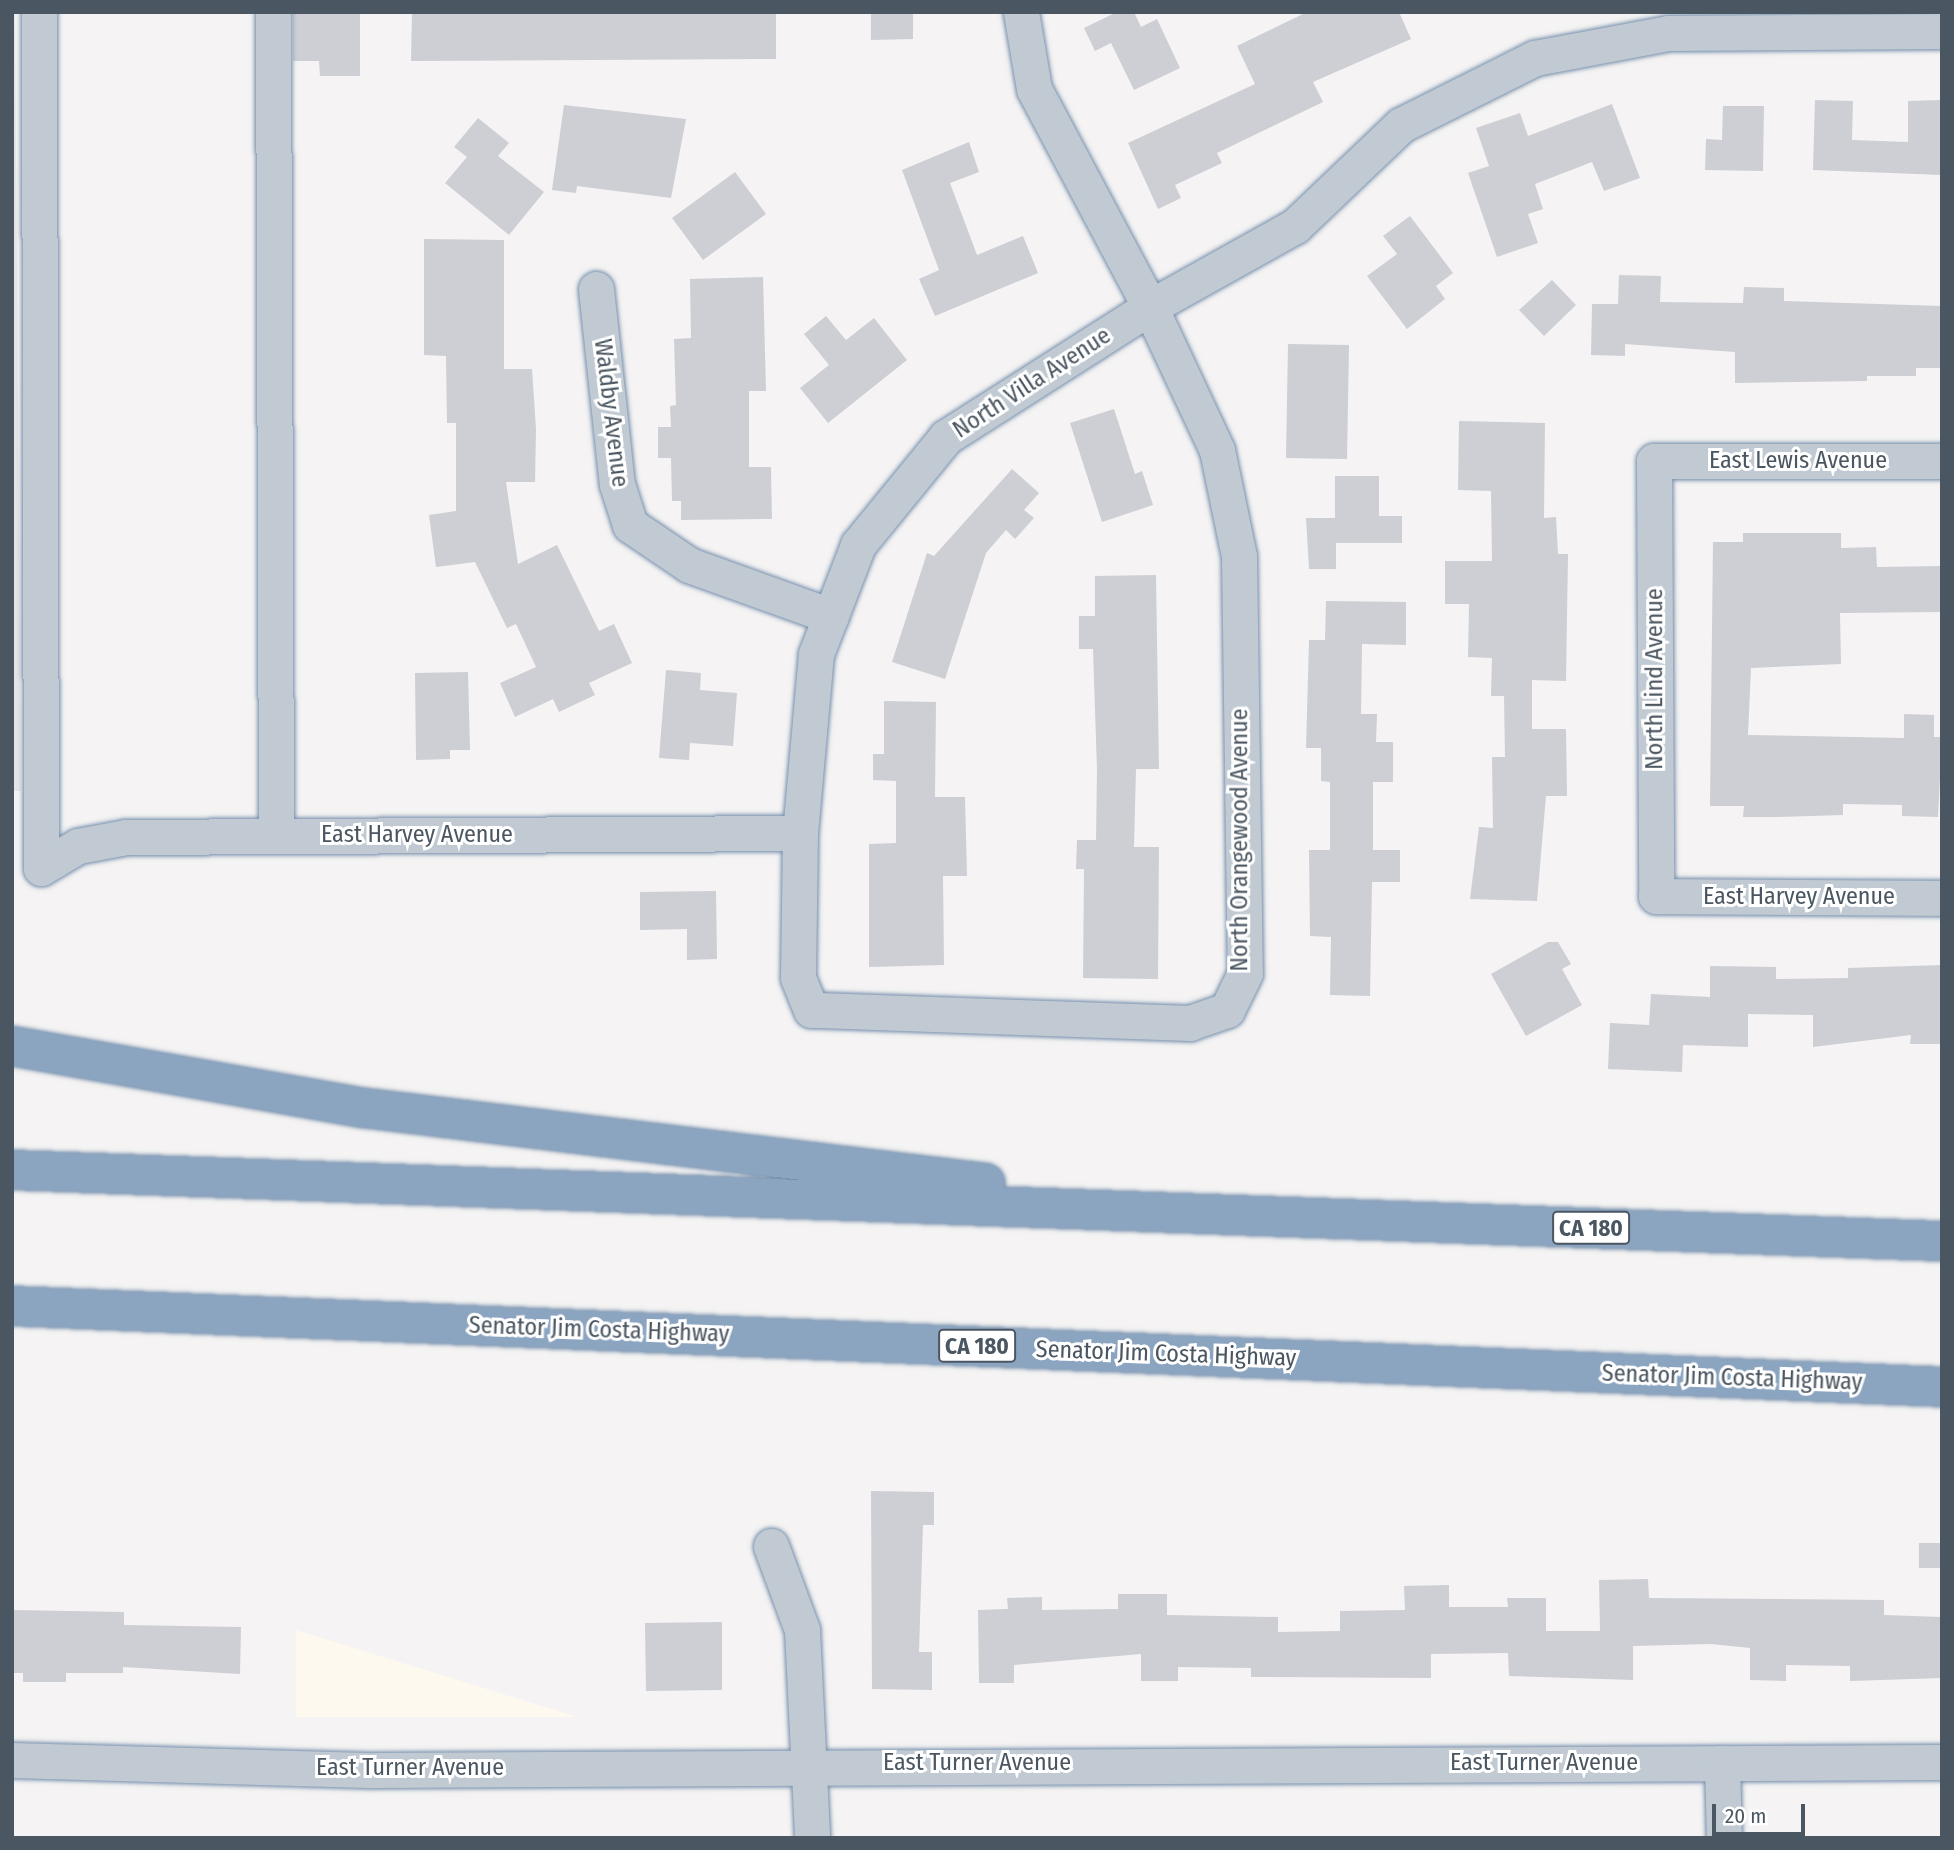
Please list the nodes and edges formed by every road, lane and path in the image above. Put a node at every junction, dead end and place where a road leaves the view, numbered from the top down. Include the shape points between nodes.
1 (39, 12) edge
2 (273, 12) edge
3 (1021, 12) edge
4 (1942, 31) edge
5 (596, 289) dead end
6 (1150, 307) junction
7 (1654, 461) joint
8 (1942, 461) edge
9 (831, 616) junction
10 (800, 833) junction
11 (276, 836) junction
12 (1656, 896) joint
13 (1942, 898) edge
14 (811, 1010) joint
15 (12, 1046) edge
16 (12, 1170) edge
17 (1241, 1215) junction
18 (1942, 1241) edge
19 (12, 1306) edge
20 (1942, 1387) edge
21 (771, 1546) dead end
22 (12, 1760) edge
23 (1942, 1762) edge
24 (813, 1763) junction
25 (1722, 1763) junction
26 (812, 1838) edge
27 (1724, 1838) edge

1 - 11 street, East Harvey Avenue via 41,868 78,846 127,837
2 - 11 street
3 - 6 street via 1034,89
4 - 6 street, North Villa Avenue via 1668,33 1535,58 1401,124 1295,226
5 - 9 street, Waldby Avenue via 617,484 630,525 689,565
6 - 9 street, North Villa Avenue via 946,437 858,545
6 - 14 street, North Orangewood Avenue via 1217,450 1239,556 1245,973 1227,1010 1190,1023
7 - 8 street, East Lewis Avenue
7 - 12 street, North Lind Avenue
9 - 10 street, North Villa Avenue via 816,654
10 - 11 street, East Harvey Avenue
10 - 14 street, North Villa Avenue via 798,977
12 - 13 street, East Harvey Avenue
15 - 17 highway via 365,1108
16 - 17 highway, CA 180
17 - 18 highway, CA 180
19 - 20 highway, Senator Jim Costa Highway / CA 180
21 - 24 street via 802,1630
22 - 24 street, East Turner Avenue via 376,1770
23 - 25 street, East Turner Avenue
24 - 25 street, East Turner Avenue
24 - 26 street
25 - 27 street

